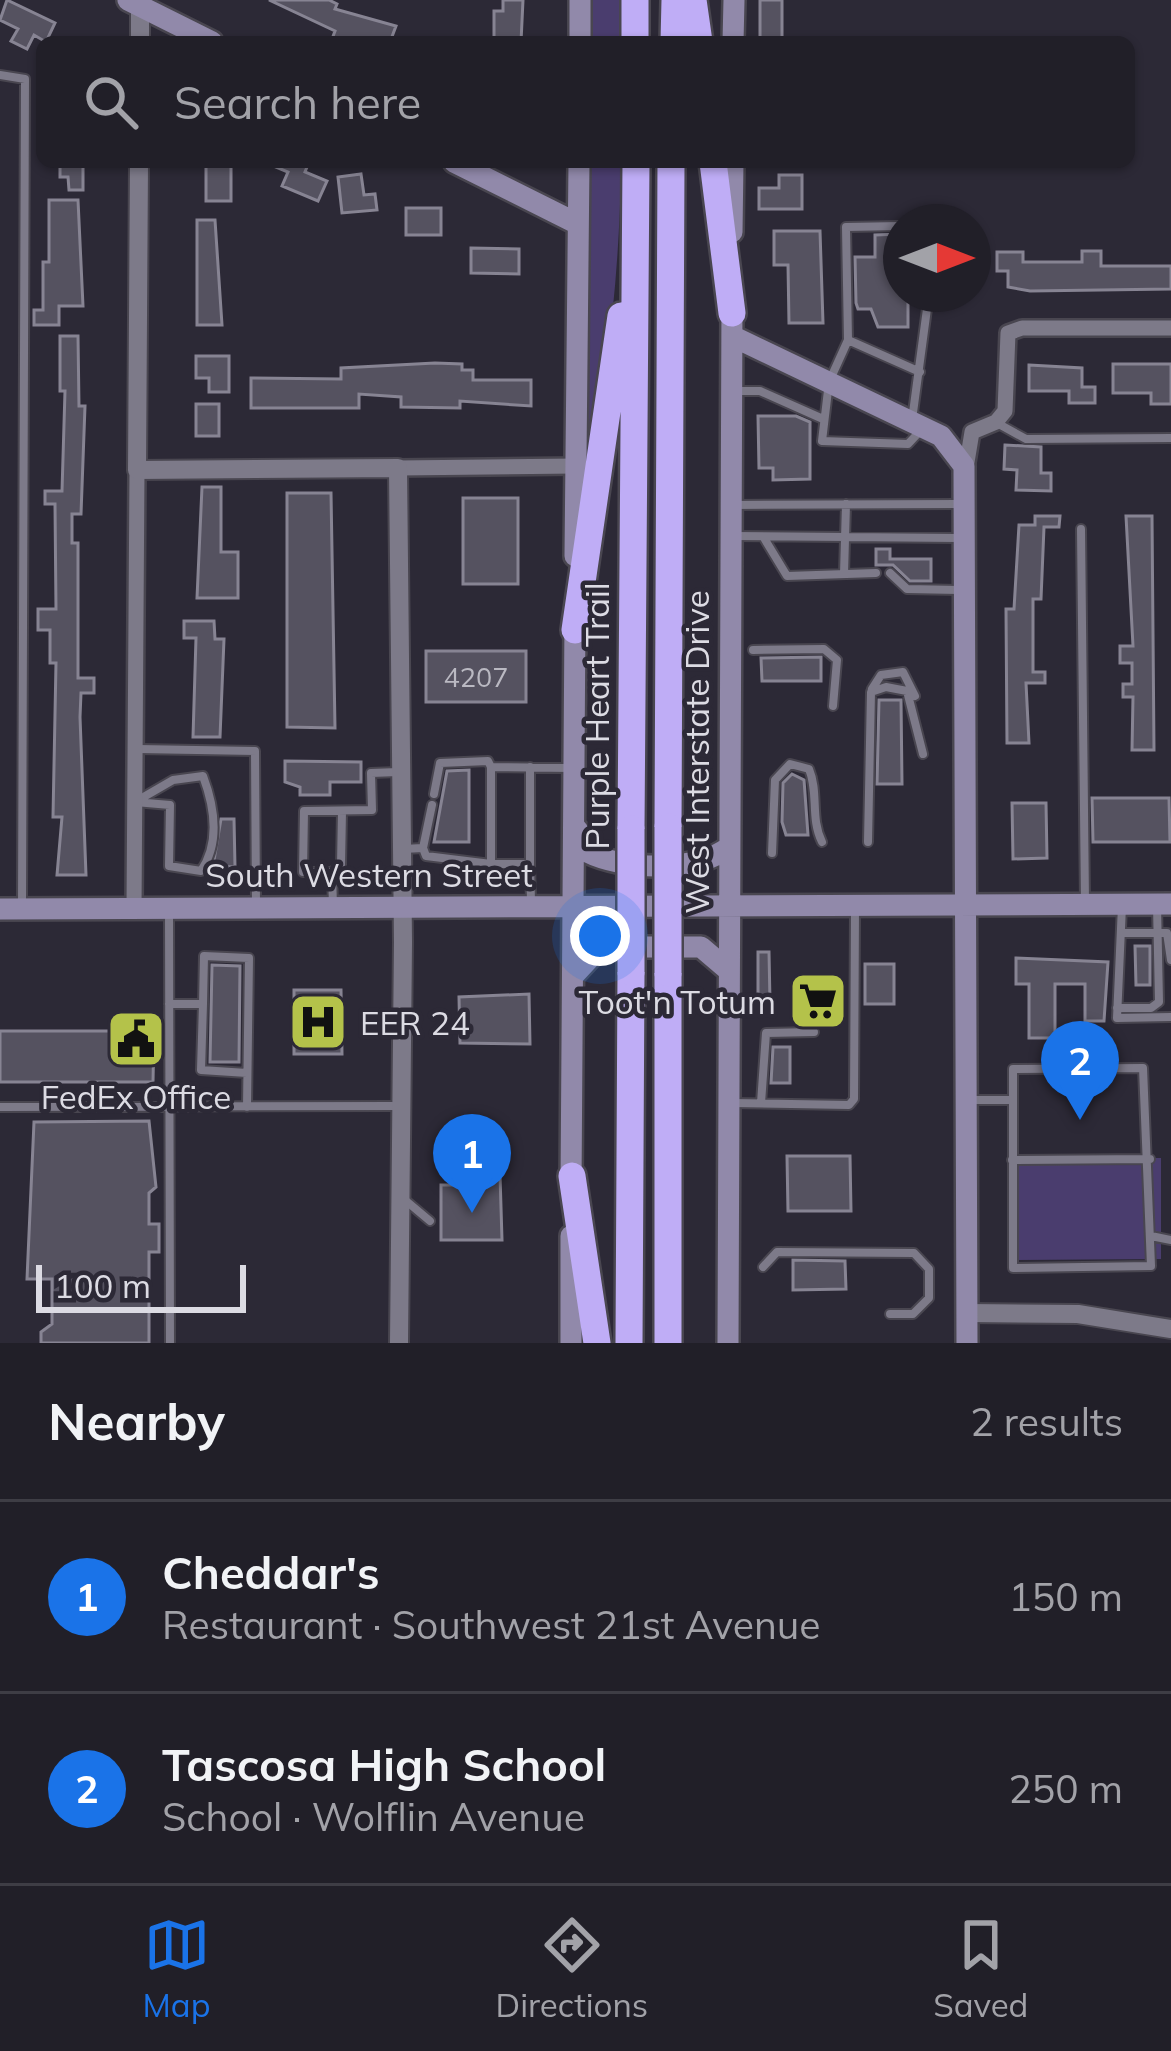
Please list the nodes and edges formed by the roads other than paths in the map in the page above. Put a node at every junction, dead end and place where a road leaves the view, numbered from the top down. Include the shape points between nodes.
1 (580, 0) edge
2 (635, 0) edge
3 (675, 0) edge
4 (693, 0) edge
5 (734, 0) edge
6 (136, 2) edge
7 (139, 36) edge
8 (201, 36) edge
9 (580, 36) edge
10 (635, 36) edge
11 (674, 36) edge
12 (697, 36) edge
13 (734, 36) edge
14 (0, 75) edge
15 (140, 168) edge
16 (466, 168) edge
17 (579, 168) edge
18 (636, 168) edge
19 (636, 168) edge
20 (671, 168) edge
21 (714, 168) edge
22 (733, 168) edge
23 (578, 224) junction
24 (883, 226) edge
25 (926, 312) edge
26 (732, 324) junction
27 (1171, 328) edge
28 (848, 340) junction
29 (920, 372) junction
30 (829, 382) junction
31 (731, 391) junction
32 (823, 419) junction
33 (996, 422) junction
34 (917, 424) junction
35 (976, 428) junction
36 (1171, 438) edge
37 (576, 466) junction
38 (398, 468) junction
39 (137, 470) junction
40 (966, 492) junction
41 (729, 505) junction
42 (846, 505) junction
43 (1081, 530) dead end
44 (729, 536) junction
45 (846, 537) junction
46 (764, 538) junction
47 (966, 538) junction
48 (890, 573) dead end
49 (844, 574) junction
50 (876, 574) dead end
51 (966, 590) junction
52 (575, 630) junction
53 (753, 650) dead end
54 (871, 692) junction
55 (833, 706) dead end
56 (916, 716) junction
57 (135, 749) junction
58 (923, 754) dead end
59 (491, 767) junction
60 (530, 767) junction
61 (574, 768) junction
62 (398, 772) junction
63 (135, 802) junction
64 (342, 812) junction
65 (574, 816) junction
66 (822, 842) dead end
67 (868, 842) dead end
68 (728, 847) junction
69 (423, 848) junction
70 (398, 850) junction
71 (772, 853) dead end
72 (491, 864) junction
73 (530, 864) junction
74 (332, 872) junction
75 (1085, 904) junction
76 (1122, 904) junction
77 (1164, 904) edge
78 (966, 905) junction
79 (532, 906) junction
80 (573, 906) junction
81 (855, 906) junction
82 (333, 907) junction
83 (400, 907) junction
84 (728, 907) junction
85 (134, 908) junction
86 (169, 908) junction
87 (256, 908) junction
88 (11, 909) edge
89 (1123, 933) junction
90 (1158, 933) junction
91 (1171, 960) edge
92 (728, 970) junction
93 (573, 976) junction
94 (205, 999) junction
95 (169, 1004) junction
96 (1117, 1008) junction
97 (1171, 1017) edge
98 (814, 1032) dead end
99 (247, 1073) junction
100 (967, 1100) junction
101 (1012, 1100) junction
102 (728, 1103) junction
103 (761, 1103) junction
104 (247, 1106) junction
105 (399, 1106) junction
106 (0, 1107) edge
107 (170, 1107) junction
108 (1012, 1160) junction
109 (1150, 1160) junction
110 (572, 1175) junction
111 (399, 1195) junction
112 (430, 1221) dead end
113 (1151, 1236) junction
114 (1171, 1240) edge
115 (763, 1267) dead end
116 (967, 1313) junction
117 (890, 1314) dead end
118 (1171, 1329) edge
119 (170, 1343) edge
120 (399, 1343) edge
121 (571, 1343) edge
122 (598, 1343) edge
123 (629, 1343) edge
124 (668, 1343) edge
125 (728, 1343) edge
126 (967, 1343) edge

1 - 9 main road
2 - 10 highway
3 - 11 highway
4 - 12 highway
5 - 13 main road
6 - 7 street
6 - 8 main road
14 - 88 lane via 26,80
15 - 39 street
16 - 23 main road
17 - 23 main road
18 - 52 highway
19 - 123 highway, Purple Heart Trail, bridge
20 - 124 highway, bridge
21 - 26 highway
22 - 26 main road, West Interstate Drive
23 - 37 main road
24 - 28 lane via 846,227
25 - 29 lane
26 - 30 main road
26 - 31 main road, West Interstate Drive
27 - 33 street via 1008,333 1006,405
28 - 29 lane
28 - 30 lane
29 - 34 lane
30 - 32 lane
30 - 34 main road
31 - 32 lane via 760,391
31 - 41 main road, West Interstate Drive
32 - 34 lane via 826,445 908,444
33 - 35 street
33 - 36 lane via 1026,439
34 - 35 street
34 - 40 main road via 952,444
35 - 40 street via 966,442
37 - 38 street
37 - 52 main road
38 - 39 street
38 - 62 street
39 - 57 street
40 - 42 lane
40 - 47 main road
41 - 42 lane
41 - 44 main road, West Interstate Drive
42 - 45 lane
43 - 75 lane
44 - 46 lane
44 - 68 main road, West Interstate Drive
45 - 46 lane
45 - 47 lane
45 - 49 lane
46 - 49 lane via 787,576
47 - 51 main road
48 - 51 lane via 907,589
49 - 50 lane
51 - 78 main road
52 - 61 main road
53 - 55 lane via 824,649 838,668
54 - 56 lane via 907,691
54 - 56 lane via 881,675 903,672 914,687
54 - 67 lane
56 - 58 lane
57 - 63 street
57 - 87 lane via 255,751
59 - 60 lane
59 - 69 lane via 440,763
59 - 72 lane
60 - 61 lane
60 - 73 lane
61 - 65 main road
62 - 64 lane via 371,773 372,811
62 - 70 street
63 - 63 lane via 170,805 169,866 201,871 214,852 203,776 173,780
63 - 85 street
64 - 74 lane via 341,865
64 - 74 lane via 304,811 303,872
65 - 68 main road via 581,845 614,862 698,863
65 - 80 main road
66 - 71 lane via 813,778 790,764 775,780
68 - 84 main road, West Interstate Drive
69 - 70 lane
69 - 72 lane via 440,861
70 - 83 street
72 - 73 lane
73 - 79 lane
74 - 82 lane
75 - 76 main road, South Western Street
75 - 78 main road, South Western Street
76 - 77 main road, South Western Street
76 - 89 lane
77 - 90 lane
78 - 81 main road, South Western Street
78 - 100 main road
79 - 80 main road, South Western Street
79 - 83 main road, South Western Street
80 - 84 main road, South Western Street
80 - 93 main road
81 - 84 main road, South Western Street
81 - 103 lane via 854,1099
82 - 83 main road, South Western Street
82 - 87 main road, South Western Street
83 - 105 street
84 - 92 main road, West Interstate Drive
85 - 86 main road, South Western Street
85 - 88 main road, South Western Street
86 - 87 main road, South Western Street
86 - 95 lane
89 - 90 lane
89 - 96 lane
90 - 91 lane via 1170,934
90 - 96 lane via 1159,1002
92 - 93 main road via 701,947 600,947
92 - 102 main road, West Interstate Drive
93 - 110 main road
94 - 95 lane
94 - 99 lane via 201,1070
94 - 99 lane via 204,956 249,958
95 - 107 lane
96 - 97 lane via 1119,1019
98 - 103 lane via 766,1034
99 - 104 lane
100 - 101 lane
100 - 116 main road
101 - 108 lane
101 - 109 lane via 1017,1068 1143,1068
102 - 103 lane
102 - 125 main road, West Interstate Drive
104 - 105 lane
104 - 107 lane
105 - 111 street
106 - 107 lane
107 - 119 lane
108 - 109 lane
108 - 113 lane via 1013,1268 1148,1267
109 - 113 lane
110 - 121 main road
110 - 122 highway
111 - 112 lane
111 - 120 street
113 - 114 lane
115 - 117 lane via 777,1252 914,1253 929,1269 929,1298 913,1314
116 - 118 street via 1078,1314
116 - 126 main road

